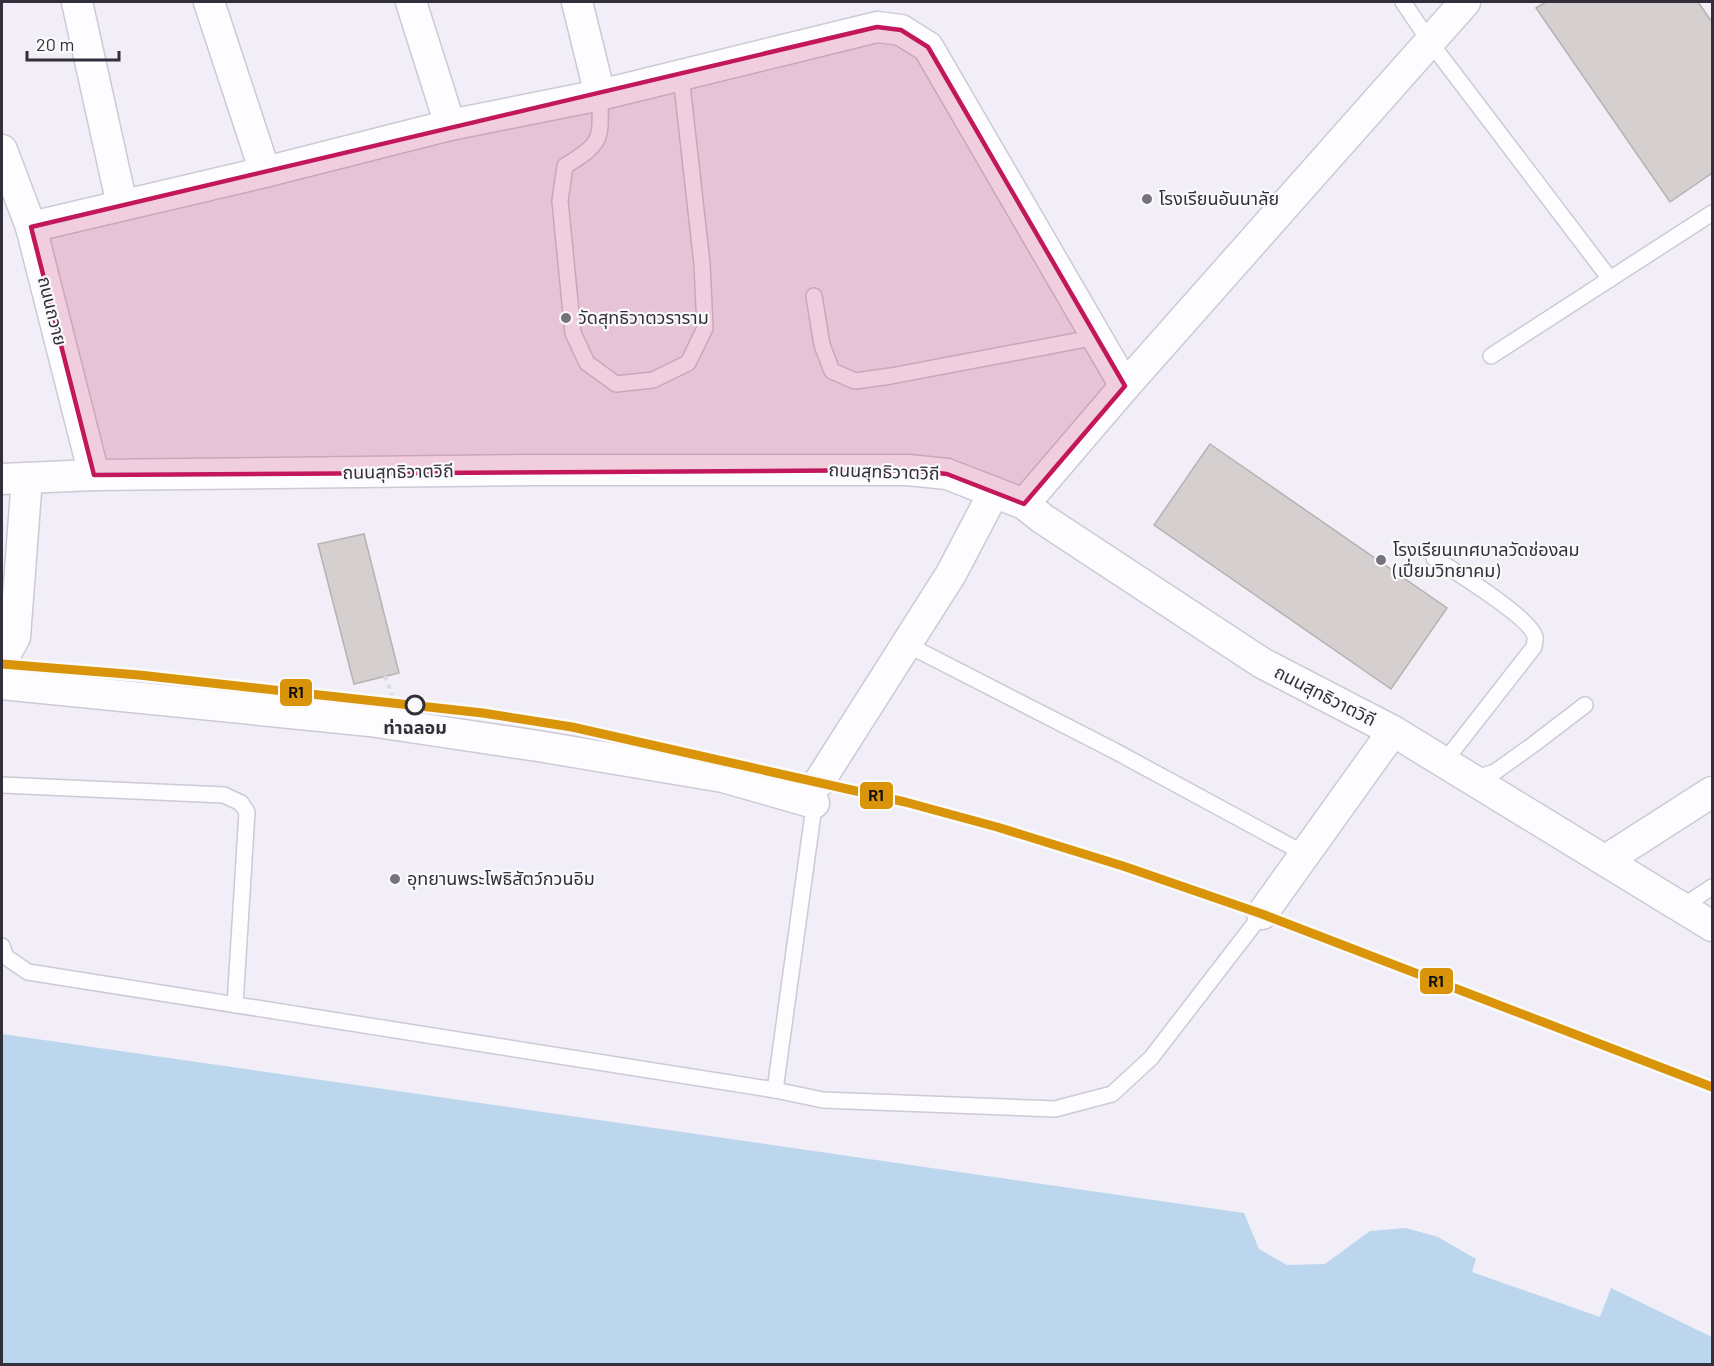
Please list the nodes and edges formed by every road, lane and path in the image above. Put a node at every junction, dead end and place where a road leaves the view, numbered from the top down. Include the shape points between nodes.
1 (77, 2) edge
2 (209, 2) edge
3 (411, 2) edge
4 (577, 2) edge
5 (1403, 2) edge
6 (1466, 2) edge
7 (1431, 42) junction
8 (681, 76) junction
9 (600, 95) junction
10 (450, 124) junction
11 (2, 150) edge
12 (265, 172) junction
13 (122, 205) junction
14 (1713, 213) edge
15 (31, 227) junction
16 (1610, 279) junction
17 (814, 296) dead end
18 (1097, 337) junction
19 (1491, 356) dead end
20 (1125, 386) junction
21 (94, 475) junction
22 (14, 478) edge
23 (994, 492) junction
24 (1024, 504) junction
25 (1434, 558) dead end
26 (906, 644) junction
27 (2, 660) edge
28 (2, 684) edge
29 (1585, 705) dead end
30 (1393, 731) junction
31 (1444, 762) junction
32 (1473, 779) junction
33 (2, 785) edge
34 (1713, 792) edge
35 (817, 793) junction
36 (1305, 854) junction
37 (1606, 860) junction
38 (1713, 887) edge
39 (1682, 907) junction
40 (1262, 914) joint
41 (1713, 926) edge
42 (2, 946) edge
43 (235, 1005) junction
44 (775, 1090) junction

1 - 13 street
2 - 12 street
3 - 10 street
4 - 9 street
5 - 7 lane
6 - 7 street
7 - 16 lane
7 - 20 street
8 - 9 street
8 - 9 lane via 702,264 705,328 688,363 653,380 616,384 587,363 573,333 560,201 565,166 594,146 600,132
8 - 18 street via 877,27 901,30 928,47
9 - 10 street
10 - 12 street
11 - 15 street, ถนนถวาย
12 - 13 street
13 - 15 street
14 - 16 lane
15 - 21 street, ถนนถวาย
16 - 19 lane
17 - 18 lane via 822,345 832,371 855,381
18 - 20 street
20 - 24 street
21 - 22 street, ถนนสุทธิวาตวิถี
21 - 23 street, ถนนสุทธิวาตวิถี via 908,470 947,474
22 - 27 street via 15,637
23 - 24 street, ถนนสุทธิวาตวิถี
23 - 26 street via 951,574
24 - 30 street, ถนนสุทธิวาตวิถี via 1262,663
25 - 31 lane via 1507,607 1535,636 1534,646
26 - 35 street
26 - 36 lane
28 - 35 street via 370,721
29 - 32 lane via 1495,772
30 - 31 street, ถนนสุทธิวาตวิถี
30 - 36 street
31 - 32 street, ถนนสุทธิวาตวิถี
32 - 37 street, ถนนสุทธิวาตวิถี
33 - 43 lane via 224,795 241,803 248,812
34 - 37 street
35 - 44 lane
36 - 40 street
37 - 39 street, ถนนสุทธิวาตวิถี
38 - 39 lane
39 - 41 street, ถนนสุทธิวาตวิถี
40 - 44 lane via 1151,1058 1112,1094 1055,1109 824,1100
42 - 43 lane via 6,957 28,972
43 - 44 lane

